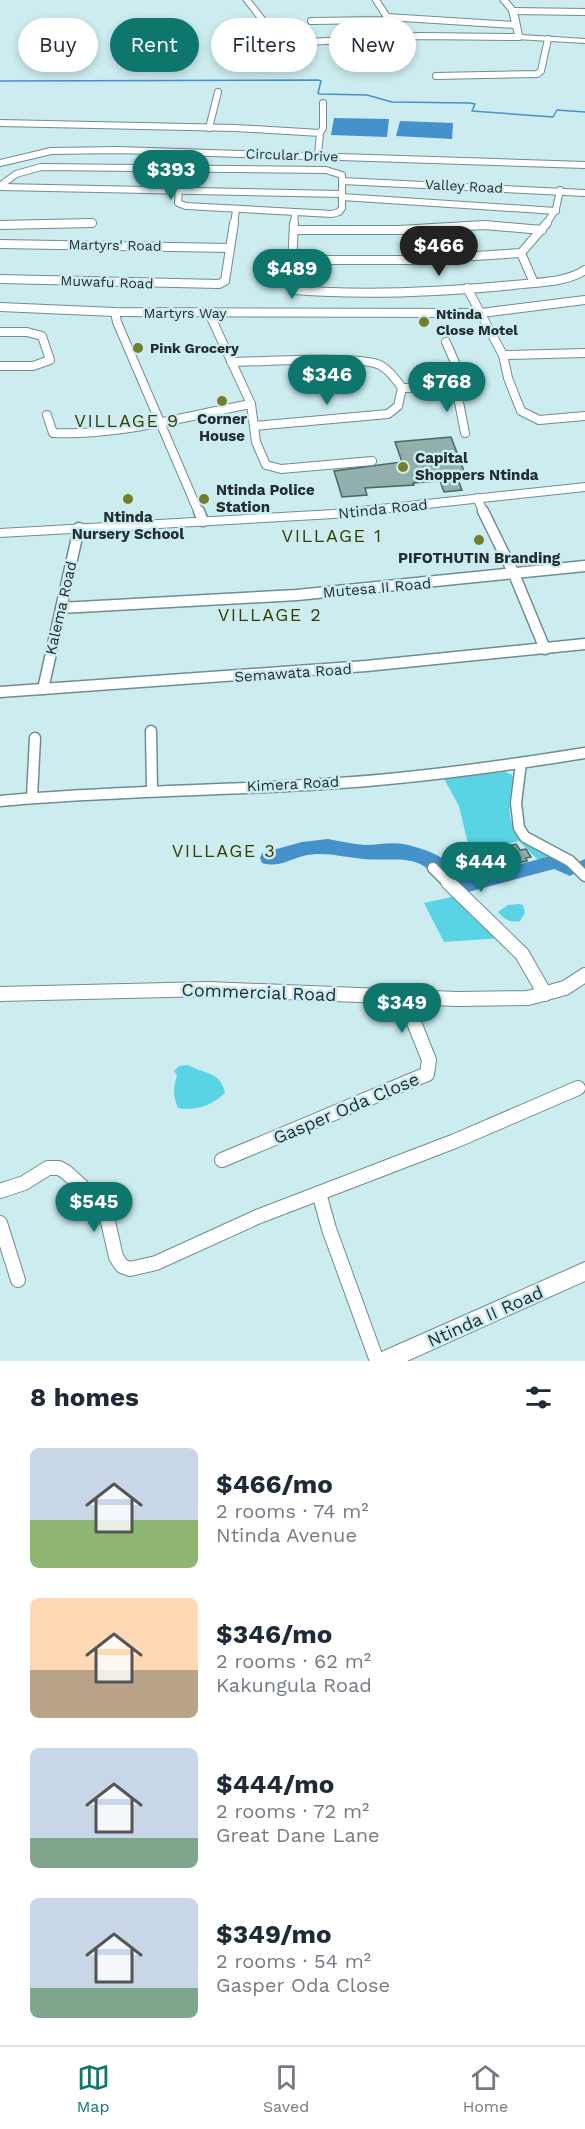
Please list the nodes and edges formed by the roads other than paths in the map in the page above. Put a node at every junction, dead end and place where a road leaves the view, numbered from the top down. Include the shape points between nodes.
1 (247, 0) edge
2 (375, 0) edge
3 (504, 0) edge
4 (513, 11) junction
5 (585, 12) edge
6 (387, 17) junction
7 (317, 21) edge
8 (515, 25) junction
9 (519, 37) junction
10 (548, 39) junction
11 (585, 41) edge
12 (436, 76) dead end
13 (218, 92) dead end
14 (323, 103) dead end
15 (0, 123) edge
16 (209, 128) junction
17 (320, 133) junction
18 (245, 153) junction
19 (318, 156) junction
20 (0, 163) edge
21 (585, 165) edge
22 (243, 169) junction
23 (342, 181) junction
24 (0, 186) edge
25 (179, 189) junction
26 (560, 190) junction
27 (585, 193) edge
28 (342, 195) junction
29 (236, 210) junction
30 (556, 211) junction
31 (295, 212) junction
32 (92, 223) dead end
33 (0, 225) edge
34 (294, 230) junction
35 (542, 230) junction
36 (0, 244) edge
37 (230, 249) junction
38 (521, 253) junction
39 (292, 260) junction
40 (585, 270) edge
41 (0, 279) edge
42 (534, 283) junction
43 (467, 288) junction
44 (585, 300) edge
45 (0, 307) edge
46 (115, 312) junction
47 (209, 313) junction
48 (481, 313) junction
49 (0, 332) edge
50 (446, 342) dead end
51 (585, 353) edge
52 (503, 355) junction
53 (231, 362) junction
54 (0, 366) edge
55 (456, 387) junction
56 (402, 388) junction
57 (251, 404) junction
58 (47, 415) dead end
59 (585, 416) edge
60 (159, 423) junction
61 (254, 426) junction
62 (465, 433) dead end
63 (372, 461) dead end
64 (585, 487) edge
65 (477, 498) junction
66 (203, 521) junction
67 (79, 528) junction
68 (0, 534) edge
69 (585, 566) edge
70 (514, 574) junction
71 (61, 608) junction
72 (585, 644) edge
73 (545, 649) junction
74 (43, 689) junction
75 (0, 692) edge
76 (151, 731) dead end
77 (35, 738) dead end
78 (585, 753) edge
79 (521, 763) junction
80 (152, 790) junction
81 (32, 797) junction
82 (0, 801) edge
83 (433, 868) dead end
84 (585, 876) edge
85 (585, 975) edge
86 (0, 994) edge
87 (545, 994) junction
88 (409, 996) junction
89 (578, 1089) dead end
90 (222, 1160) dead end
91 (0, 1191) edge
92 (319, 1193) junction
93 (0, 1223) edge
94 (585, 1271) edge
95 (18, 1280) dead end
96 (377, 1361) edge
97 (384, 1361) edge

1 - 9 street via 279,40 289,43 420,36
2 - 6 street
3 - 4 street
4 - 5 street
4 - 8 street
6 - 7 street via 382,21
6 - 8 street
8 - 9 street
9 - 10 street
10 - 11 street
10 - 12 street via 537,74
13 - 16 street
14 - 17 street
15 - 16 street
16 - 17 street
17 - 19 street
18 - 19 street, Circular Drive
18 - 20 street, Circular Drive via 66,150
18 - 22 street
19 - 21 street, Circular Drive
22 - 23 street via 326,170 340,173
22 - 24 street via 40,167 16,174
23 - 26 street, Valley Road
23 - 28 street
24 - 25 street
25 - 28 street
25 - 29 street via 180,205
26 - 27 street, Valley Road
26 - 30 street
28 - 30 street
28 - 31 street via 342,208 336,213
29 - 31 street
29 - 37 street
30 - 35 street
31 - 34 street
32 - 33 street
34 - 35 street via 492,225
34 - 39 street
35 - 38 street
36 - 37 street, Martyrs' Road
37 - 41 street, Muwafu Road via 225,280 214,285
38 - 39 street via 413,260
38 - 42 street
39 - 43 street via 291,286 299,291 358,293
40 - 42 street via 566,279
42 - 43 street
43 - 48 street
44 - 48 street, Martyrs Way
45 - 46 street, Martyrs Way
46 - 47 street, Martyrs Way
46 - 60 street
47 - 48 street, Martyrs Way
47 - 53 street
48 - 52 street
49 - 54 street via 42,336 50,360 35,366
50 - 55 street via 463,381
51 - 52 street
52 - 59 street via 521,411 539,420
53 - 56 street via 371,362 395,377
53 - 57 street
55 - 56 street
55 - 62 street
56 - 61 street via 397,410 388,414
57 - 60 street
57 - 61 street
58 - 60 street via 51,430 58,435
60 - 66 street
61 - 63 street via 262,460 272,468
64 - 65 main road, Ntinda Road
65 - 66 main road, Ntinda Road via 334,514
65 - 70 street
66 - 67 main road, Ntinda Road
67 - 68 main road, Ntinda Road
67 - 71 street, Kalema Road
69 - 70 street, Mutesa II Road
70 - 71 street, Mutesa II Road via 275,597
70 - 73 street
71 - 74 street, Kalema Road
72 - 73 street, Semawata Road
73 - 74 street, Semawata Road via 344,670
74 - 75 street, Semawata Road
76 - 80 street
77 - 81 street
78 - 79 street, Kimera Road
79 - 80 street, Kimera Road via 367,781
79 - 84 street via 516,803 519,828 525,837 570,861
80 - 81 street, Kimera Road
81 - 82 street, Kimera Road
83 - 87 street via 522,954
85 - 87 street, Commercial Road via 565,988
86 - 88 street, Commercial Road via 180,989
87 - 88 street, Commercial Road via 520,998
88 - 90 street, Gasper Oda Close via 413,1020 429,1060 427,1074
89 - 92 street via 455,1142
91 - 92 street via 24,1183 48,1168 66,1172 100,1203 116,1257 130,1269 156,1263
92 - 96 street
93 - 95 street
94 - 97 street, Ntinda II Road

